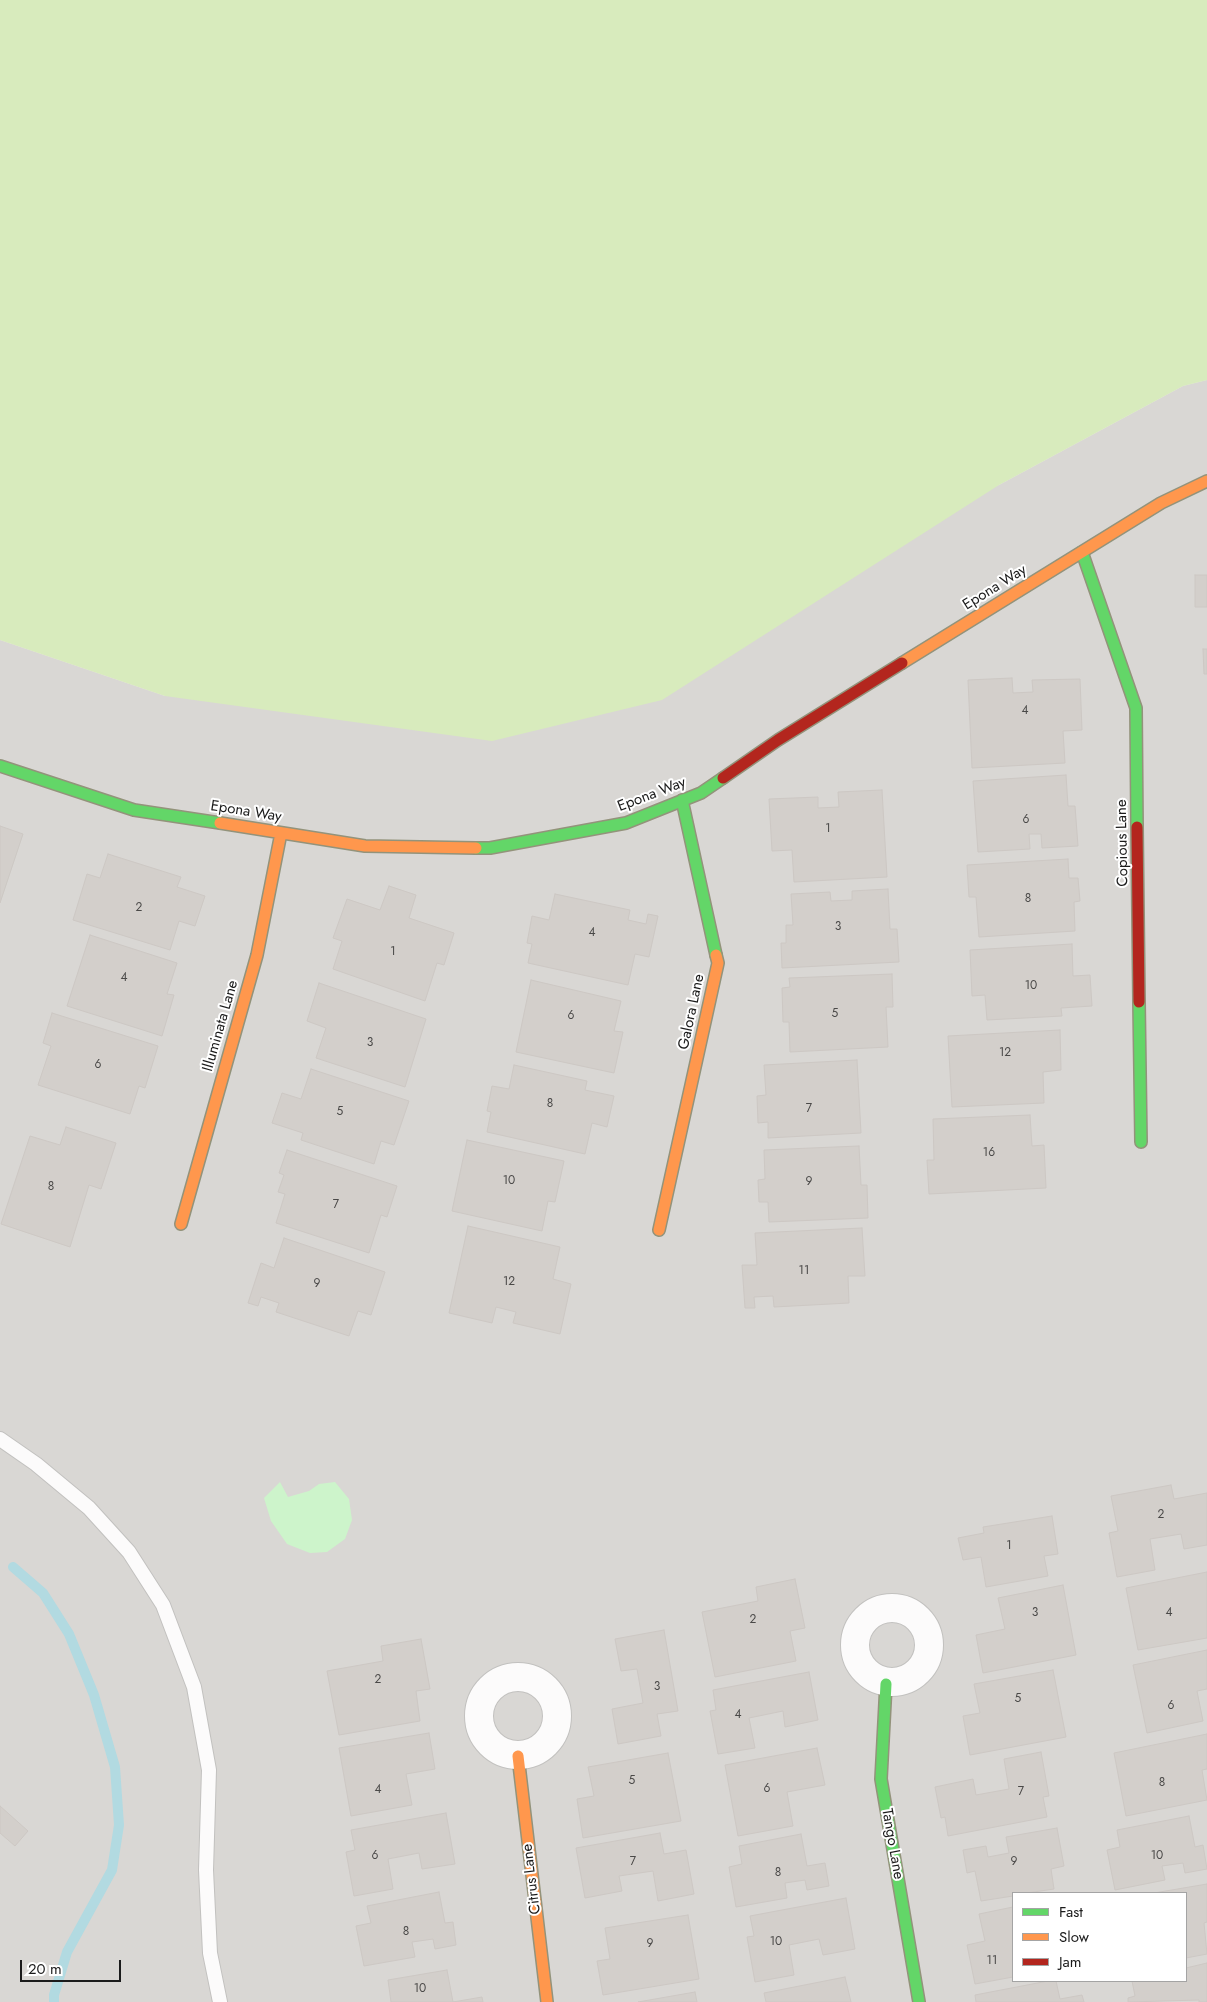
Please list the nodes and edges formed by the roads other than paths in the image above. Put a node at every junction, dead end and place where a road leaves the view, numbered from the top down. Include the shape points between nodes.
1 (1207, 481) edge
2 (1082, 552) junction
3 (0, 766) edge
4 (682, 800) junction
5 (281, 833) junction
6 (1141, 1142) dead end
7 (180, 1224) dead end
8 (659, 1230) dead end
9 (0, 1439) edge
10 (886, 1684) dead end
11 (518, 1756) dead end
12 (220, 2002) edge
13 (547, 2002) edge
14 (919, 2002) edge

1 - 2 street, Epona Way via 1161,503
2 - 4 street, Epona Way via 778,740 701,793
2 - 6 street, Copious Lane via 1136,708
3 - 5 street, Epona Way via 134,810
4 - 5 street, Epona Way via 626,823 490,848 365,846
4 - 8 street, Galora Lane via 718,963
5 - 7 street, Illuminata Lane via 257,955
9 - 12 lane via 89,1508 129,1552 163,1605 194,1687 209,1770 206,1870 210,1953
10 - 14 street, Tango Lane via 881,1779
11 - 13 street, Citrus Lane

